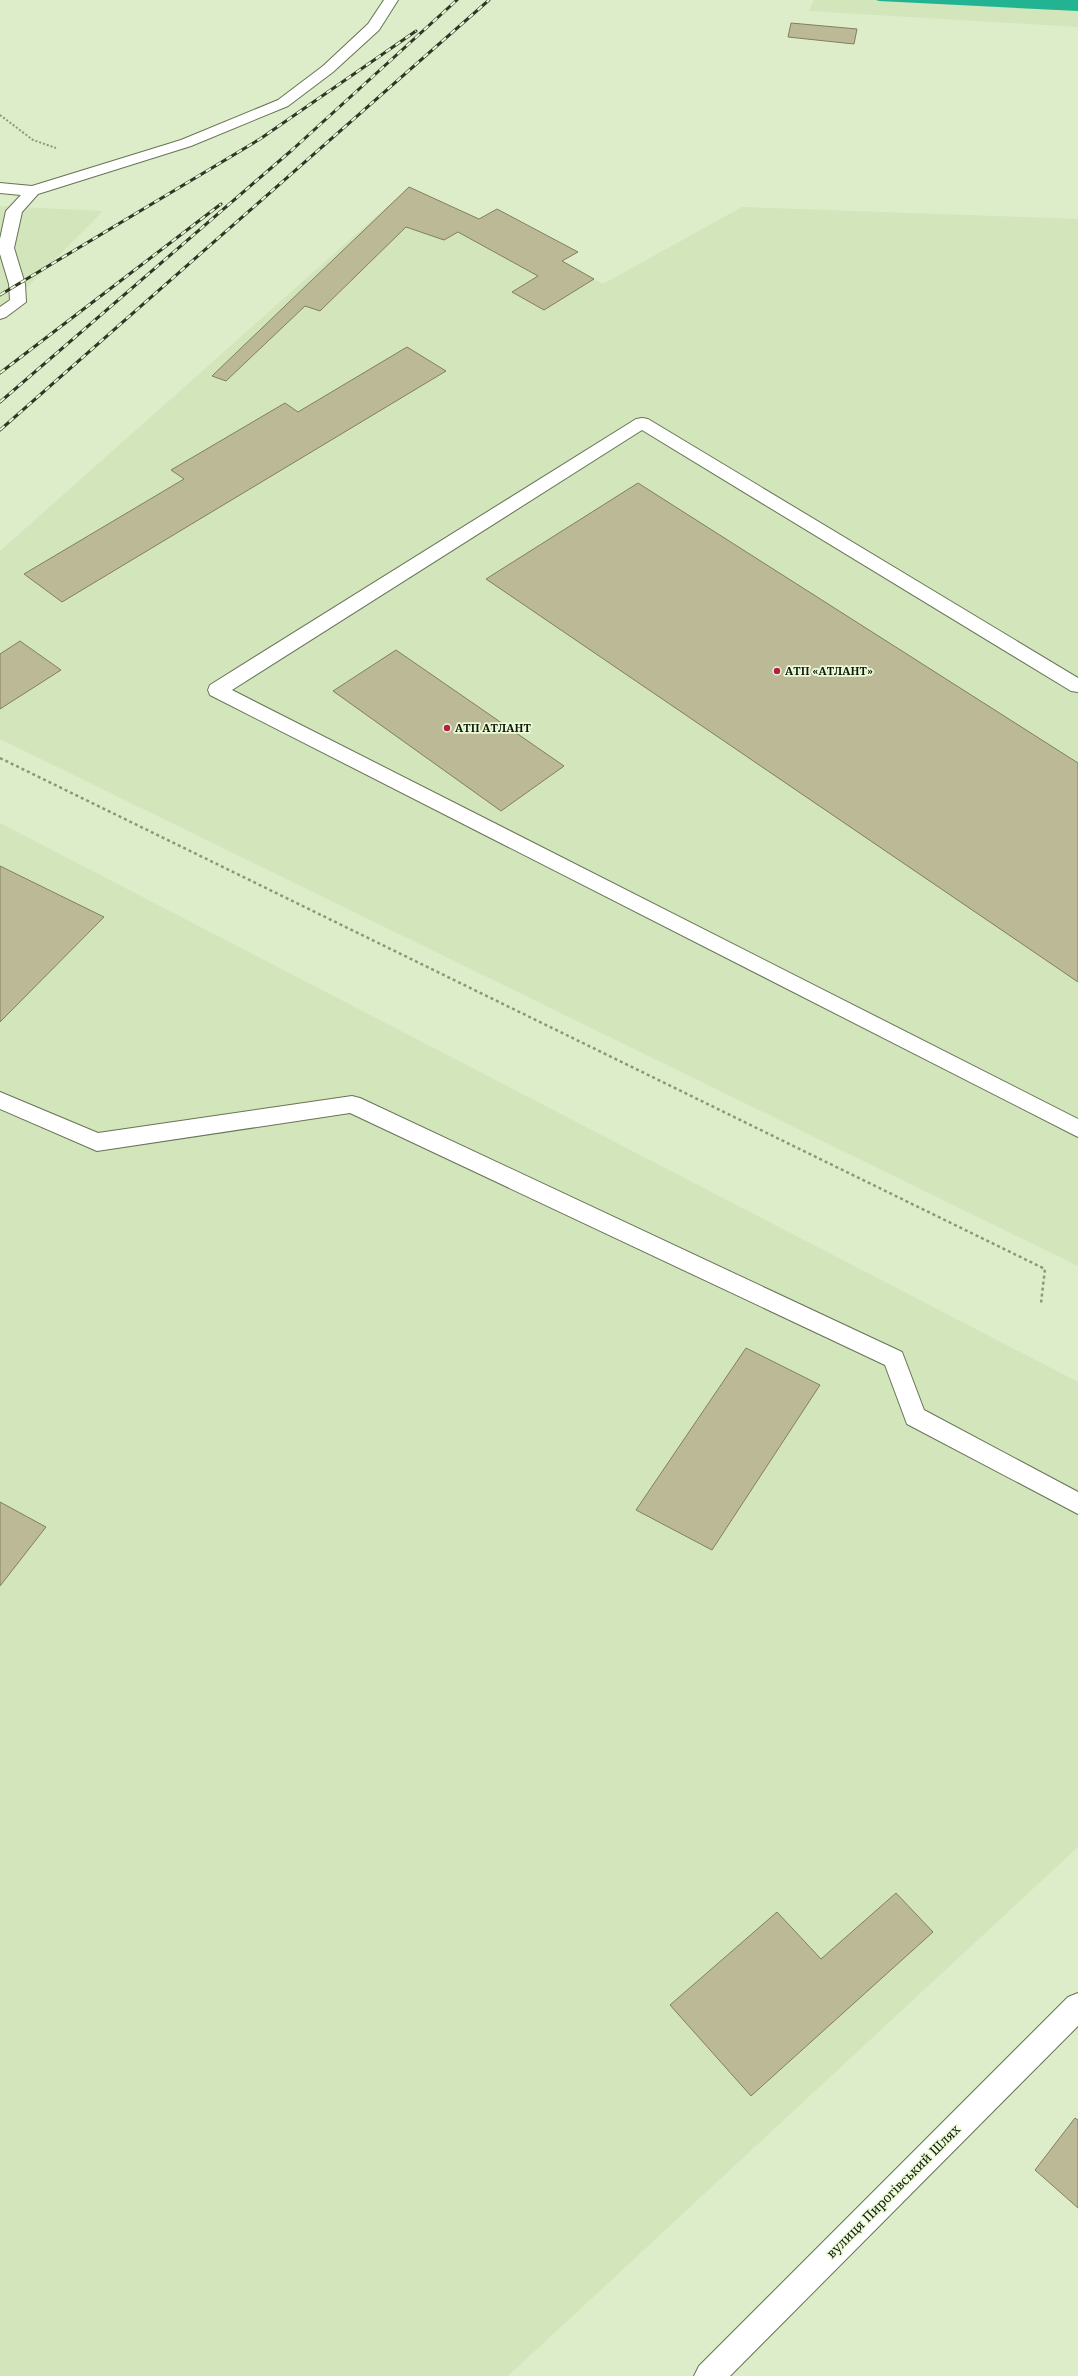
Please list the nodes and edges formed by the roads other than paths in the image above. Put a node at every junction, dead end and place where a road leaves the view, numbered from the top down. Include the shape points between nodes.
1 (391, 0) edge
2 (0, 188) edge
3 (33, 191) junction
4 (0, 314) edge
5 (1078, 686) edge
6 (0, 1100) edge
7 (1078, 1130) edge
8 (1078, 1504) edge
9 (1078, 2007) edge
10 (709, 2376) edge

1 - 3 street via 374,27 328,69 283,103 186,143
2 - 3 street
3 - 4 street via 14,211 6,248 17,284 18,302
5 - 7 street via 642,423 217,690
6 - 8 street via 97,1142 352,1104 894,1359 915,1417
9 - 10 street, вулиця Пирогівський Шлях

